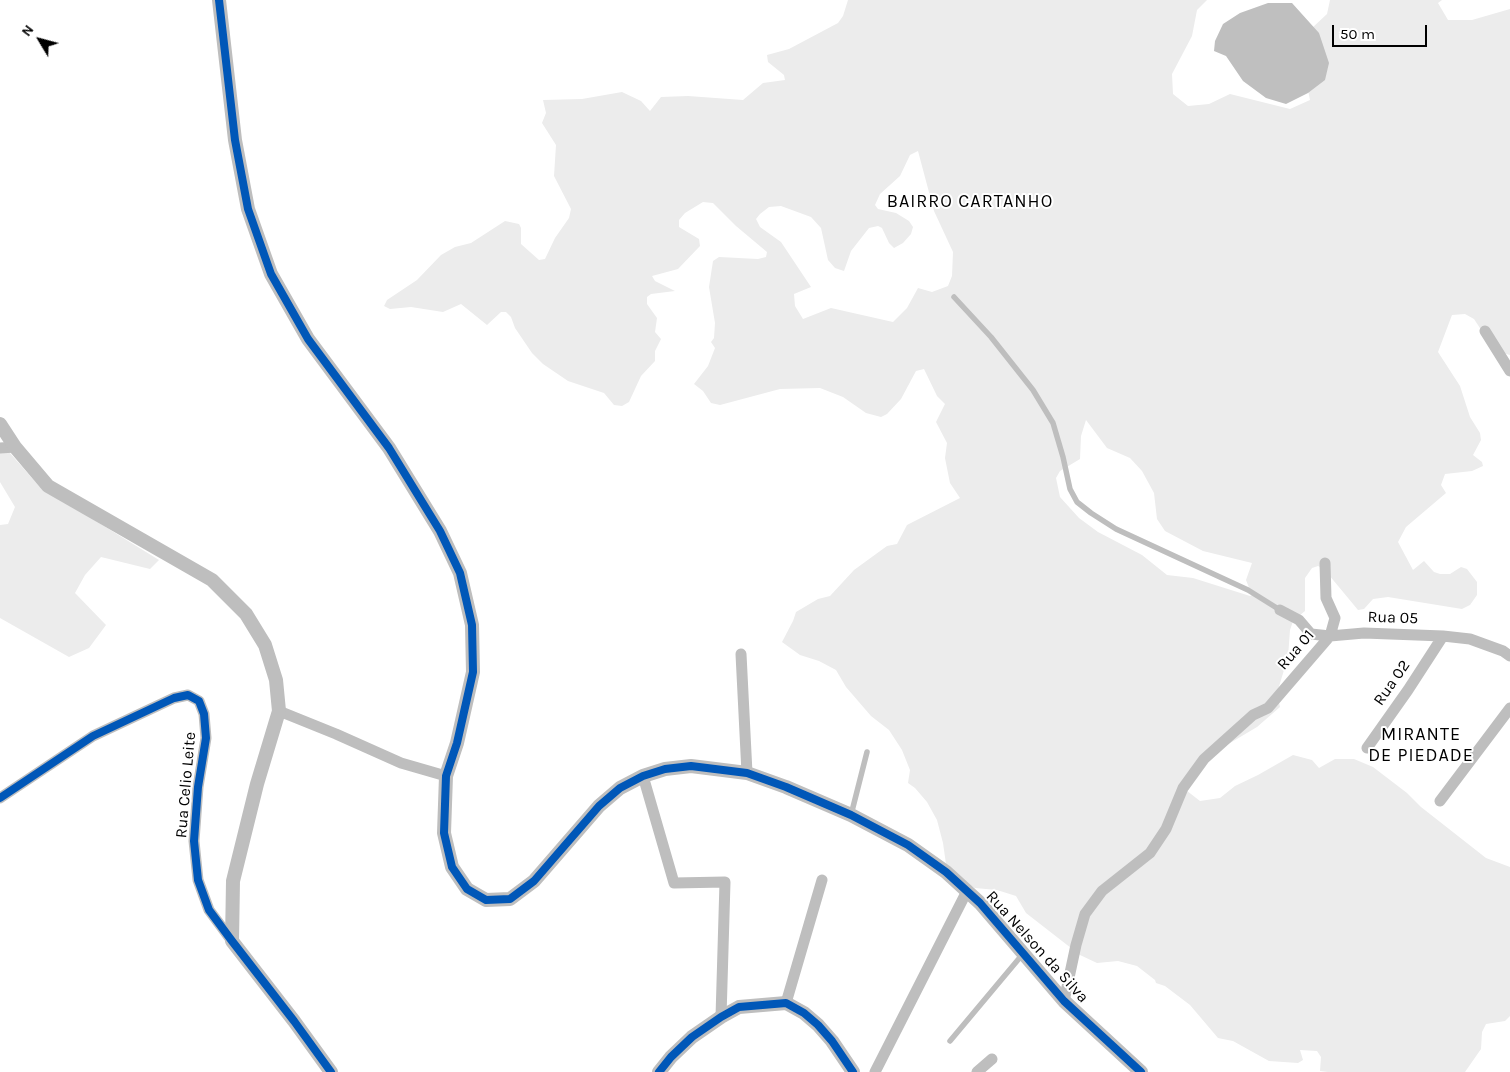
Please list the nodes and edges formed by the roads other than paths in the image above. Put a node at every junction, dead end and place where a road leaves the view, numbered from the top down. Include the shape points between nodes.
1 (219, 0) edge
2 (954, 297) dead end
3 (1484, 331) dead end
4 (1510, 371) edge
5 (0, 424) edge
6 (0, 448) edge
7 (14, 448) junction
8 (1325, 563) dead end
9 (1280, 610) joint
10 (1330, 636) junction
11 (1443, 636) junction
12 (741, 654) dead end
13 (1510, 656) edge
14 (1510, 708) edge
15 (279, 712) junction
16 (1367, 748) dead end
17 (867, 752) dead end
18 (747, 773) junction
19 (446, 776) junction
20 (643, 776) junction
21 (0, 798) edge
22 (1440, 801) dead end
23 (851, 815) junction
24 (822, 880) dead end
25 (966, 891) junction
26 (232, 941) junction
27 (1024, 953) junction
28 (1064, 1001) junction
29 (786, 1002) junction
30 (721, 1017) junction
31 (950, 1041) dead end
32 (992, 1059) dead end
33 (331, 1072) edge
34 (659, 1072) edge
35 (853, 1072) edge
36 (875, 1072) edge
37 (977, 1072) edge
38 (1141, 1072) edge

1 - 19 street, Rua Nelson da Silva via 235,140 248,209 271,274 308,339 389,448 440,531 460,573 472,625 473,672
2 - 9 lane via 1033,390 1053,423 1070,489 1077,502 1116,529 1248,590
3 - 4 street
5 - 7 street
6 - 7 street
7 - 15 street via 48,486 212,580 246,614 265,645 276,680
8 - 10 street, Rua 01 via 1326,598 1336,618
9 - 10 street, Rua 05 via 1299,620 1311,634
10 - 11 street, Rua 05 via 1364,633
10 - 28 street, Rua 01 via 1268,708 1253,714 1204,759 1183,788 1166,829 1150,853 1102,891 1086,914
11 - 13 street, Rua 05 via 1470,640
11 - 16 street, Rua 02
12 - 18 street
14 - 22 street
15 - 19 street via 401,763
15 - 26 street via 233,881
17 - 23 lane
18 - 20 street, Rua Nelson da Silva via 691,766 665,768
18 - 23 street, Rua Nelson da Silva
19 - 20 street, Rua Nelson da Silva via 444,832 452,867 467,889 486,900 510,899 534,881 599,806 620,788
20 - 30 street via 674,884 725,882
21 - 26 street, Rua Celio Leite via 93,736 174,698 188,695 199,701 206,738 194,841 198,880 209,910
23 - 25 street, Rua Nelson da Silva via 908,845
24 - 29 street
25 - 27 street, Rua Nelson da Silva
25 - 36 street
26 - 33 street
27 - 28 street, Rua Nelson da Silva
27 - 31 lane
28 - 38 street, Rua Nelson da Silva
29 - 30 street via 739,1007
29 - 35 street via 818,1025
30 - 34 street via 692,1037
32 - 37 street

